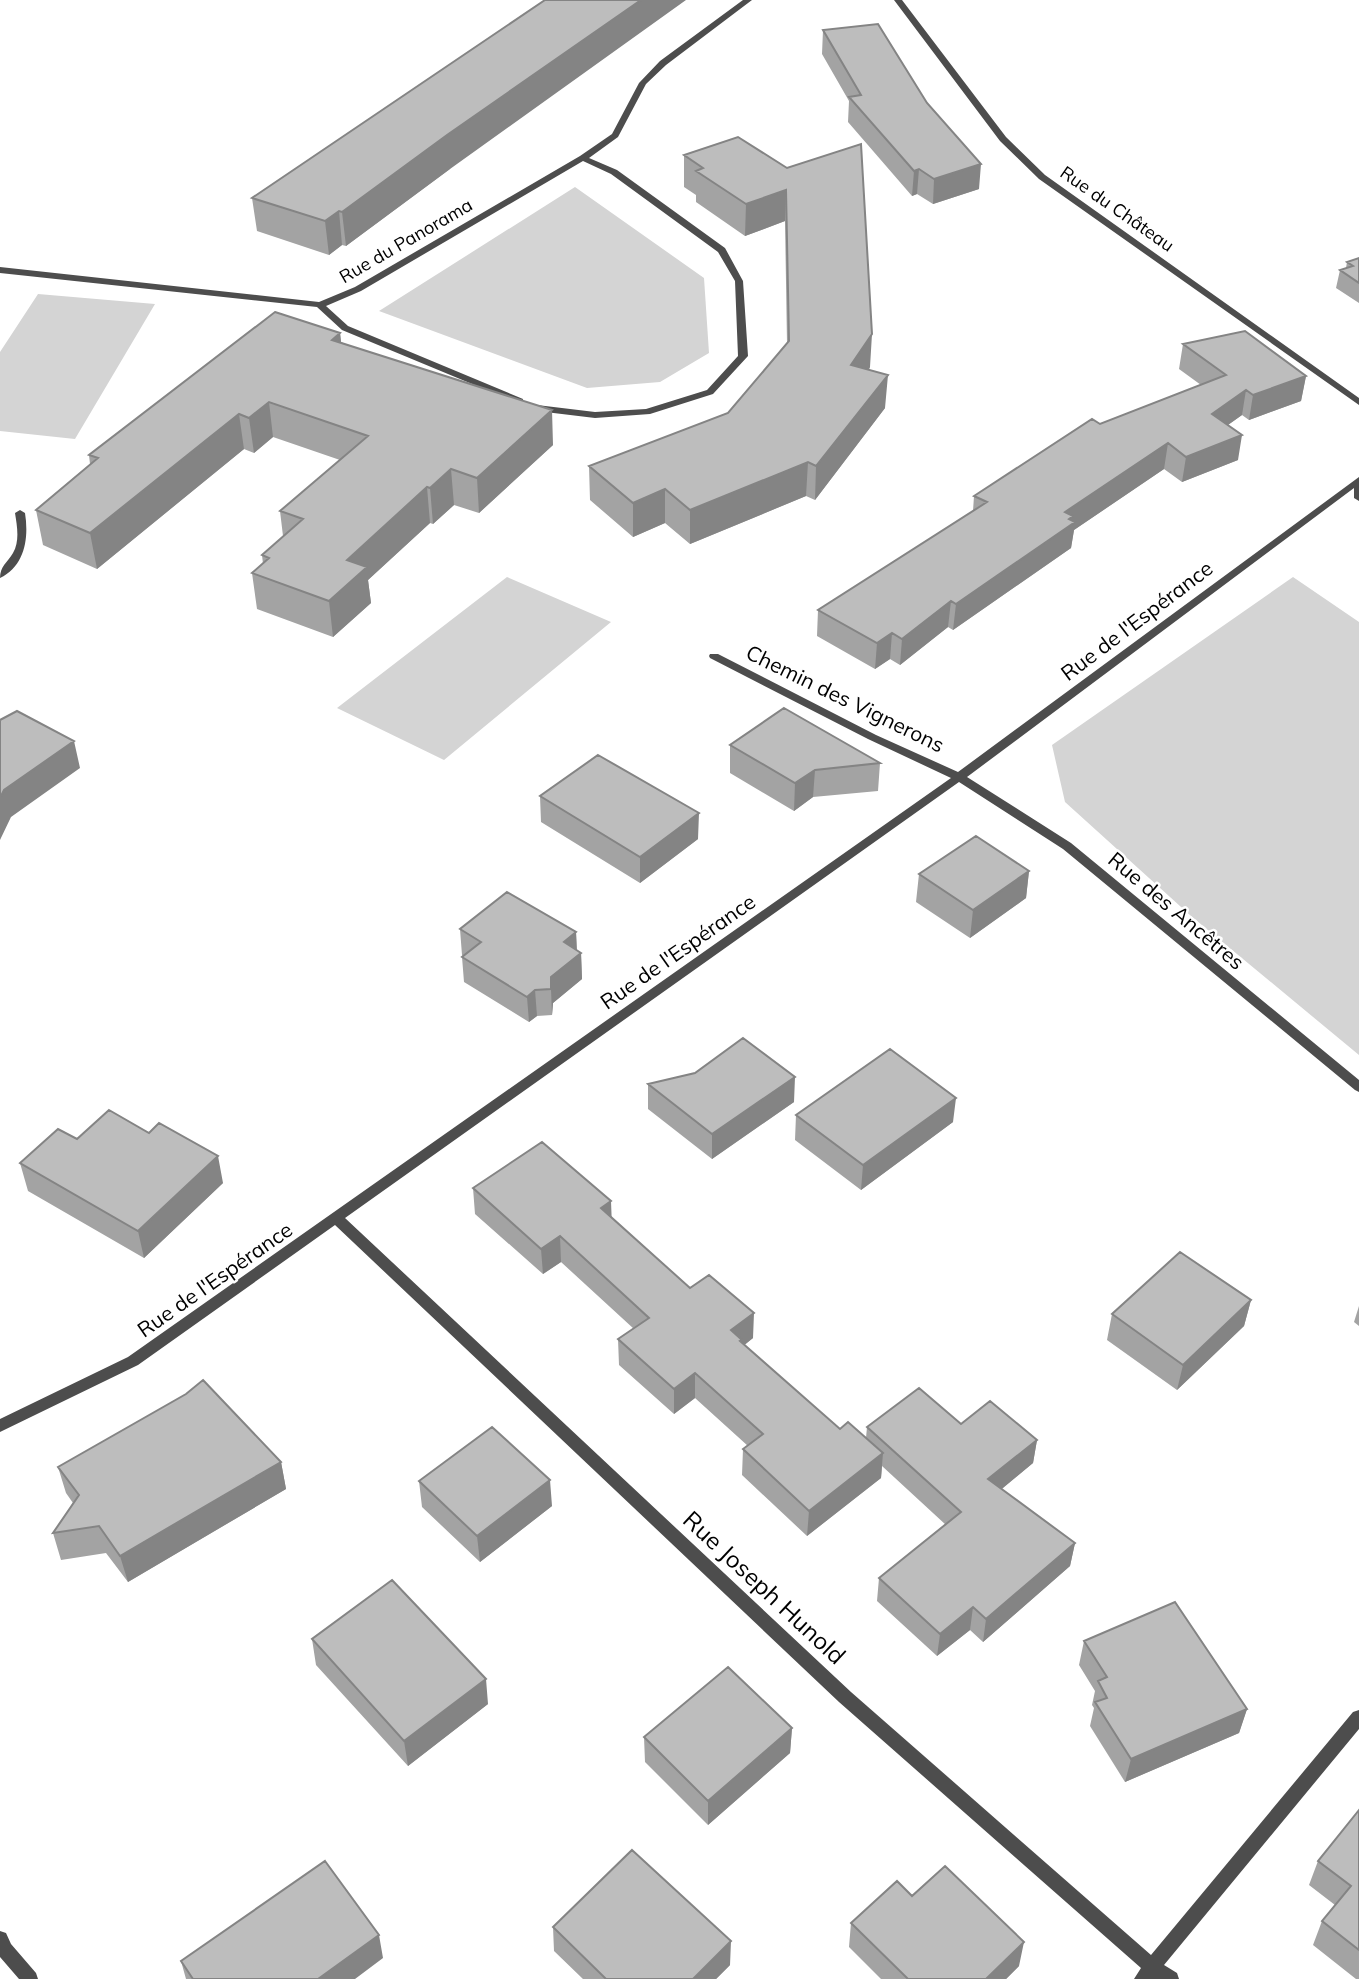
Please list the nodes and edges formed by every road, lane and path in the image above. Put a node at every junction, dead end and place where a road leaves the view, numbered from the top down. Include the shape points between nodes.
1 (748, 0) edge
2 (898, 0) edge
3 (583, 158) junction
4 (0, 270) edge
5 (320, 305) junction
6 (1359, 402) edge
7 (1359, 483) edge
8 (1359, 498) edge
9 (20, 513) dead end
10 (0, 575) edge
11 (714, 656) dead end
12 (960, 777) junction
13 (1359, 1087) edge
14 (336, 1218) junction
15 (0, 1426) edge
16 (1359, 1717) edge
17 (0, 1939) edge
18 (1147, 1973) edge
19 (30, 1979) edge
20 (1171, 1979) edge

1 - 3 street, Rue du Panorama via 663,63 643,83 615,135
2 - 6 street, Rue du Château via 1003,139 1042,177
3 - 5 street, Rue du Panorama via 358,289
3 - 5 street via 614,172 722,250 740,281 743,356 710,392 647,412 595,415 541,410 345,328
4 - 5 street, Rue du Panorama
7 - 8 street
7 - 12 street, Rue de l'Espérance
9 - 10 street via 25,538
11 - 12 street, Chemin des Vignerons
12 - 13 street, Rue des Ancêtres via 1067,846
12 - 14 street, Rue de l'Espérance
14 - 15 street, Rue de l'Espérance via 133,1361
14 - 18 street, Rue Joseph Hunold via 845,1698
16 - 18 street
17 - 19 street
18 - 20 street, Rue Joseph Hunold

